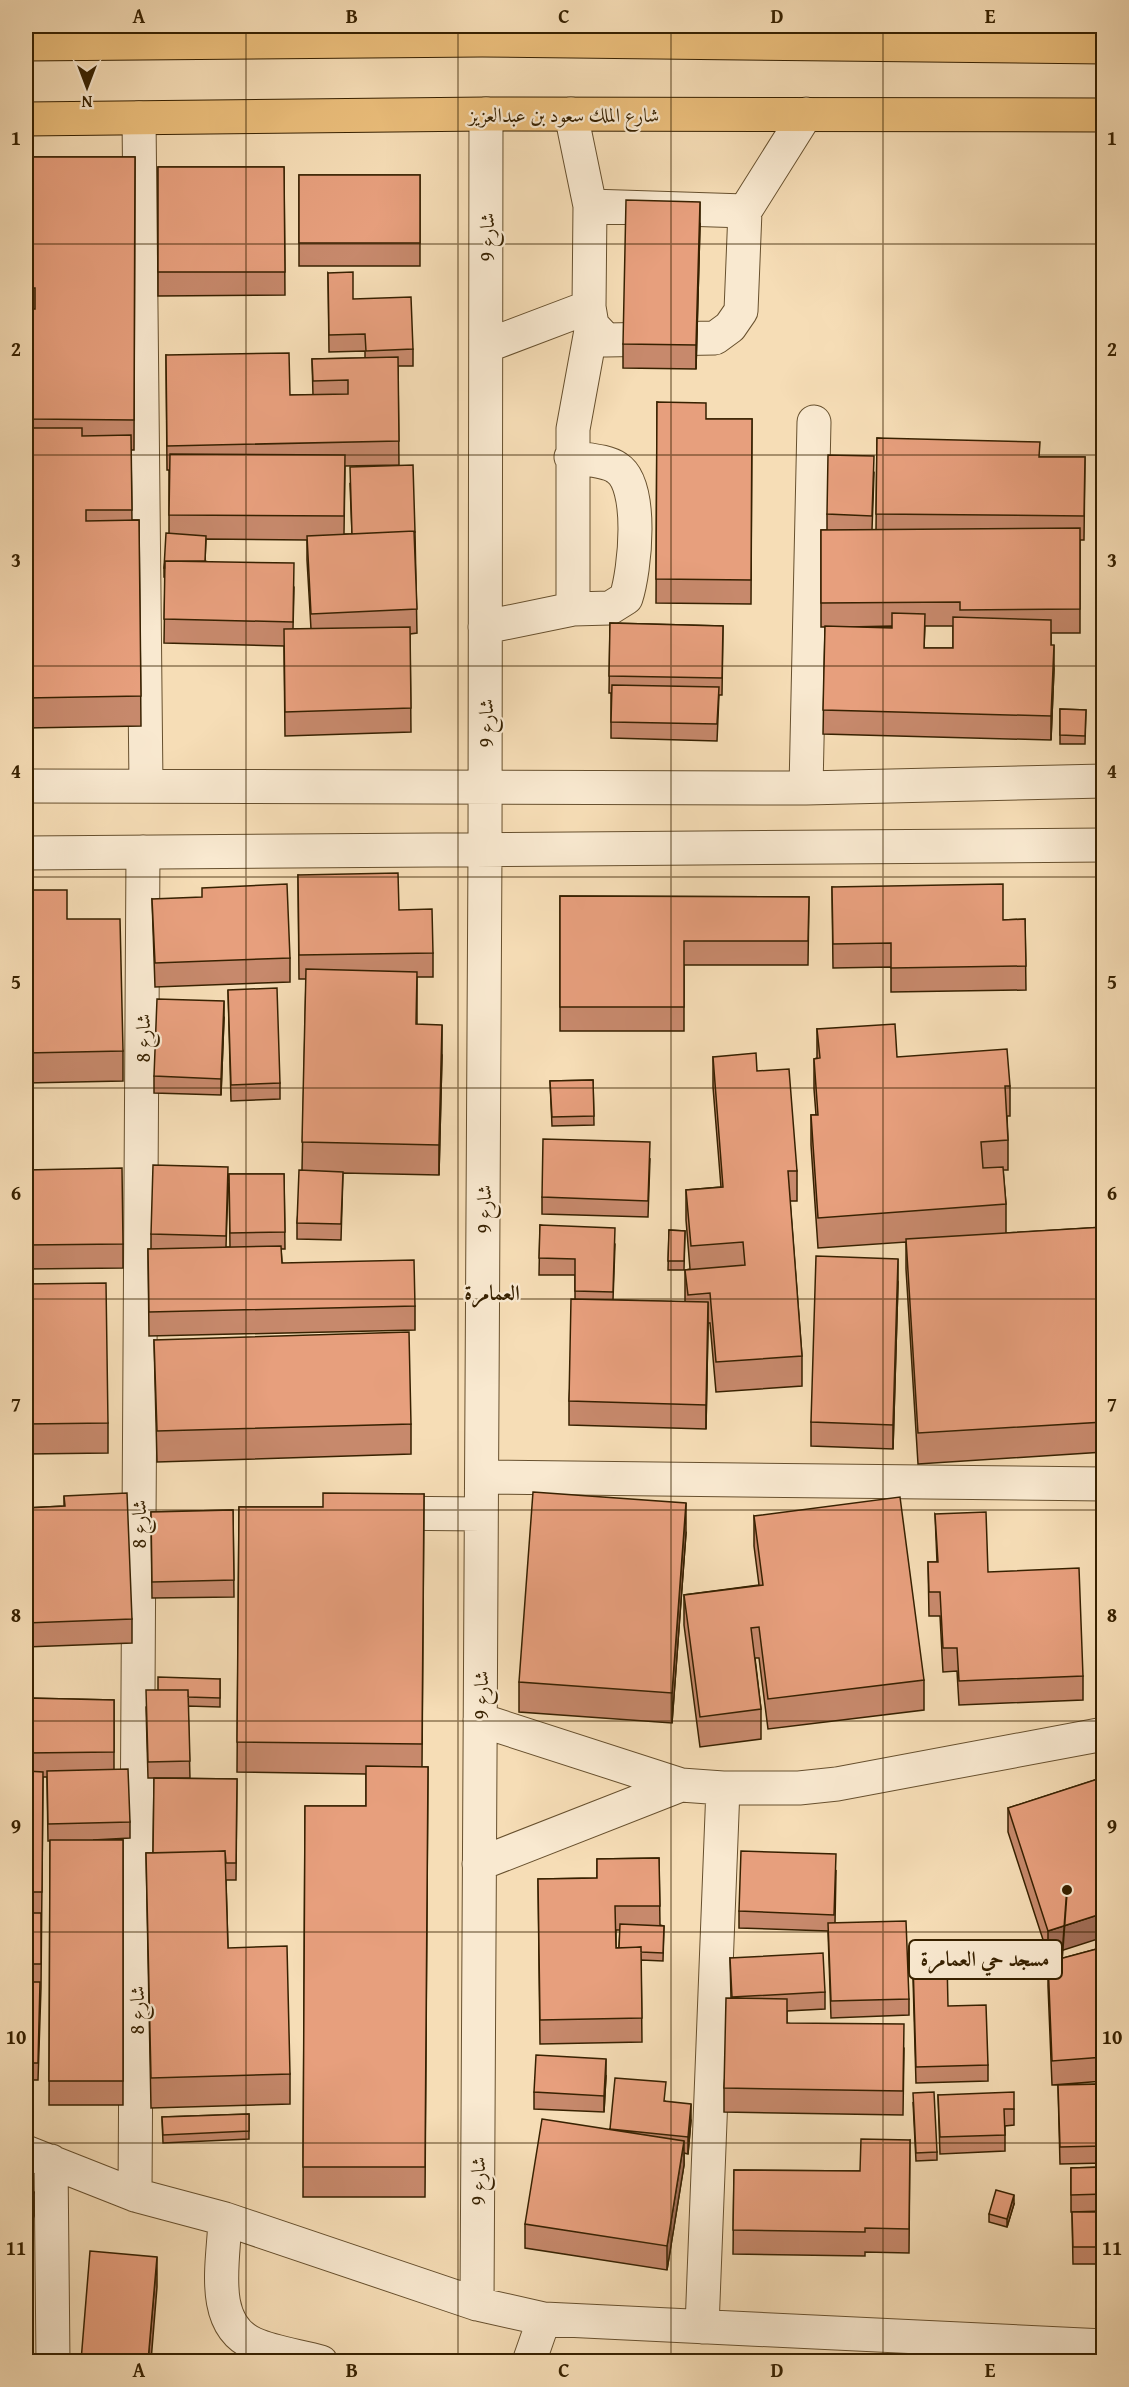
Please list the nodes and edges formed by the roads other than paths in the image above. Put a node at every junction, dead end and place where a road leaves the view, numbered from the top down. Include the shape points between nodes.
1 (482, 33) edge
2 (141, 35) edge
3 (26, 44) edge
4 (1104, 47) edge
5 (486, 114) junction
6 (571, 114) junction
7 (806, 114) junction
8 (1104, 115) edge
9 (139, 118) junction
10 (26, 119) edge
11 (590, 206) junction
12 (745, 211) junction
13 (591, 316) junction
14 (486, 346) junction
15 (814, 422) dead end
16 (571, 457) junction
17 (573, 609) junction
18 (485, 627) junction
19 (1104, 781) edge
20 (26, 786) edge
21 (146, 786) junction
22 (485, 786) junction
23 (807, 788) junction
24 (1104, 845) edge
25 (485, 850) junction
26 (143, 852) junction
27 (26, 853) edge
28 (482, 1477) junction
29 (1104, 1484) edge
30 (104, 1512) edge
31 (138, 1512) junction
32 (174, 1512) edge
33 (351, 1513) edge
34 (481, 1514) junction
35 (480, 1720) junction
36 (1104, 1734) edge
37 (681, 1785) junction
38 (723, 1788) junction
39 (479, 1864) junction
40 (38, 2157) edge
41 (135, 2195) junction
42 (225, 2219) junction
43 (477, 2304) junction
44 (544, 2319) junction
45 (702, 2327) junction
46 (1104, 2346) edge
47 (53, 2361) edge
48 (321, 2361) edge
49 (529, 2361) edge

1 - 2 main road
1 - 4 main road
2 - 3 main road
5 - 6 main road, شارع الملك سعود بن عبدالعزيز
5 - 9 main road, شارع الملك سعود بن عبدالعزيز
5 - 14 street, شارع 9
6 - 7 main road, شارع الملك سعود بن عبدالعزيز
6 - 11 street
7 - 8 main road, شارع الملك سعود بن عبدالعزيز
7 - 12 street
9 - 10 main road, شارع الملك سعود بن عبدالعزيز
9 - 21 street
11 - 12 street
11 - 13 street
12 - 13 street via 741,311 730,327 715,338 606,340
13 - 14 street
13 - 16 street
14 - 18 street, شارع 9
15 - 23 street
16 - 17 street
16 - 17 street via 616,466 629,479 634,498 632,579 626,598 610,608
17 - 18 street
18 - 22 street, شارع 9
19 - 23 street
20 - 21 street
21 - 22 street
22 - 23 street
22 - 25 street, شارع 9
24 - 25 street
25 - 26 street
25 - 28 street, شارع 9
26 - 27 street
26 - 31 street, شارع 8
28 - 29 street
28 - 34 street, شارع 9
30 - 31 street
31 - 32 street
31 - 41 street, شارع 8
33 - 34 street
34 - 35 street, شارع 9
35 - 37 street
35 - 39 street, شارع 9
36 - 38 street via 837,1784
37 - 38 street
37 - 39 street
38 - 45 street
39 - 43 street, شارع 9
40 - 41 street
40 - 47 street
41 - 42 street
42 - 43 street
42 - 48 street via 222,2294 225,2314 235,2332 255,2344
43 - 44 street
44 - 45 street
44 - 49 street
45 - 46 street

